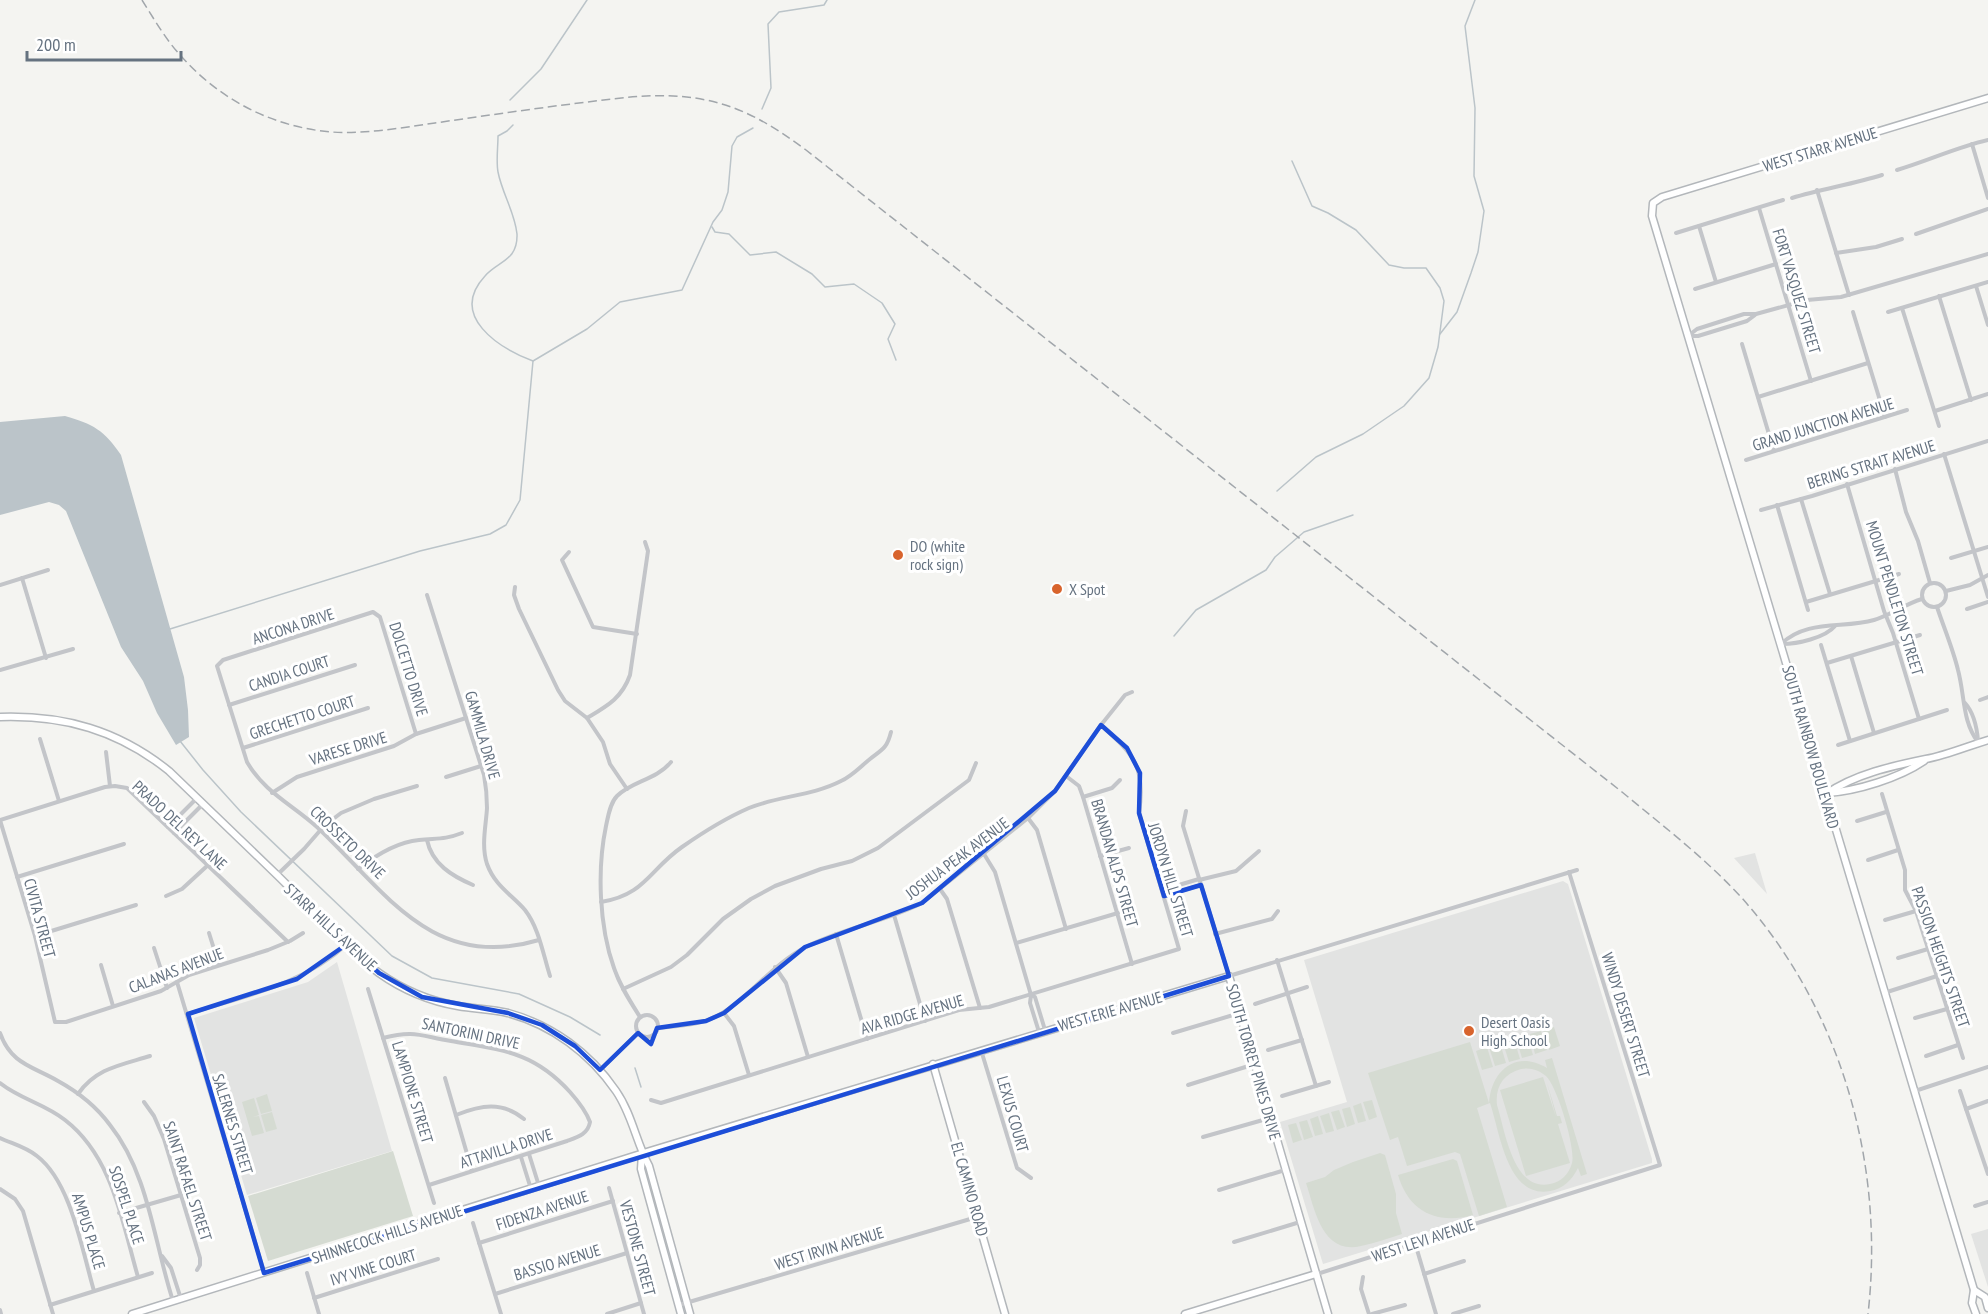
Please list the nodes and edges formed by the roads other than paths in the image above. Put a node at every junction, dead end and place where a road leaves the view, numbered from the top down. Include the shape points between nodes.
1 (1988, 98) edge
2 (1988, 140) edge
3 (1972, 144) junction
4 (1897, 170) dead end
5 (1882, 175) dead end
6 (1817, 190) junction
7 (1792, 198) dead end
8 (1988, 198) edge
9 (1783, 200) dead end
10 (1653, 203) joint
11 (1759, 208) junction
12 (1988, 209) edge
13 (1699, 226) junction
14 (1676, 233) dead end
15 (1916, 234) dead end
16 (1902, 239) dead end
17 (1836, 253) junction
18 (1988, 254) edge
19 (1776, 264) junction
20 (1716, 282) junction
21 (1988, 282) edge
22 (1976, 286) junction
23 (1695, 289) dead end
24 (1849, 295) junction
25 (1939, 296) junction
26 (1788, 305) junction
27 (1902, 308) junction
28 (1853, 312) dead end
29 (1888, 312) dead end
30 (1756, 314) junction
31 (1988, 325) edge
32 (1688, 336) junction
33 (1742, 345) dead end
34 (1868, 363) junction
35 (1811, 381) junction
36 (1988, 394) edge
37 (1758, 397) junction
38 (1971, 400) junction
39 (1907, 410) dead end
40 (1935, 411) junction
41 (1885, 417) junction
42 (1939, 426) dead end
43 (1988, 442) edge
44 (1774, 451) junction
45 (1944, 454) junction
46 (1746, 460) dead end
47 (1895, 469) junction
48 (1847, 484) junction
49 (1801, 499) junction
50 (1777, 505) junction
51 (1761, 510) dead end
52 (645, 542) dead end
53 (1988, 547) edge
54 (1974, 551) junction
55 (569, 552) dead end
56 (1951, 558) dead end
57 (48, 570) dead end
58 (1899, 574) dead end
59 (1988, 575) edge
60 (22, 578) junction
61 (1982, 578) junction
62 (1876, 580) junction
63 (1930, 583) junction
64 (0, 585) edge
65 (515, 587) dead end
66 (1946, 591) junction
67 (1830, 594) junction
68 (428, 595) dead end
69 (1988, 597) edge
70 (1922, 599) junction
71 (1806, 602) junction
72 (1988, 602) edge
73 (1937, 607) junction
74 (1967, 609) dead end
75 (1808, 610) dead end
76 (376, 614) joint
77 (1886, 616) junction
78 (1836, 625) junction
79 (637, 634) junction
80 (1920, 635) dead end
81 (1896, 642) junction
82 (1781, 644) junction
83 (1821, 645) dead end
84 (73, 649) dead end
85 (1851, 656) junction
86 (46, 658) junction
87 (218, 663) joint
88 (1827, 663) junction
89 (355, 665) dead end
90 (0, 670) edge
91 (1132, 692) dead end
92 (1988, 698) edge
93 (1980, 700) dead end
94 (229, 705) junction
95 (368, 708) dead end
96 (1947, 710) dead end
97 (0, 717) edge
98 (466, 718) junction
99 (588, 718) junction
100 (1919, 719) junction
101 (1101, 725) junction
102 (891, 732) dead end
103 (1874, 733) junction
104 (417, 734) junction
105 (40, 739) dead end
106 (1988, 740) edge
107 (1850, 741) junction
108 (1979, 743) junction
109 (1838, 746) dead end
110 (243, 748) junction
111 (106, 752) dead end
112 (671, 762) dead end
113 (976, 763) dead end
114 (481, 766) junction
115 (1066, 776) junction
116 (446, 777) dead end
117 (1120, 780) dead end
118 (110, 786) junction
119 (417, 786) dead end
120 (627, 789) junction
121 (272, 793) junction
122 (1826, 794) junction
123 (1881, 794) dead end
124 (1083, 797) junction
125 (196, 798) junction
126 (59, 801) junction
127 (203, 804) junction
128 (1186, 811) dead end
129 (1886, 812) junction
130 (1028, 818) junction
131 (0, 820) edge
132 (1857, 821) dead end
133 (168, 827) junction
134 (321, 831) junction
135 (174, 833) junction
136 (462, 833) dead end
137 (3, 838) edge
138 (427, 840) junction
139 (124, 844) dead end
140 (1129, 848) dead end
141 (1259, 850) dead end
142 (1898, 850) junction
143 (984, 854) junction
144 (1100, 856) junction
145 (1868, 860) dead end
146 (207, 866) junction
147 (358, 869) junction
148 (1577, 870) dead end
149 (1569, 872) junction
150 (277, 875) junction
151 (17, 877) junction
152 (1200, 881) junction
153 (473, 885) dead end
154 (940, 889) junction
155 (1162, 890) junction
156 (166, 896) dead end
157 (1164, 896) junction
158 (601, 902) junction
159 (136, 905) dead end
160 (1916, 910) junction
161 (1278, 911) dead end
162 (1118, 913) junction
163 (894, 915) junction
164 (1885, 920) dead end
165 (1066, 929) junction
166 (209, 933) dead end
167 (303, 933) dead end
168 (1215, 933) junction
169 (836, 934) junction
170 (35, 936) junction
171 (539, 940) junction
172 (288, 942) junction
173 (347, 944) junction
174 (1016, 944) junction
175 (154, 948) dead end
176 (1179, 949) joint
177 (1928, 949) junction
178 (1898, 958) dead end
179 (1277, 960) junction
180 (1132, 964) junction
181 (101, 965) dead end
182 (219, 965) junction
183 (775, 967) junction
184 (550, 976) dead end
185 (1229, 976) junction
186 (1937, 976) junction
187 (177, 982) junction
188 (1307, 987) dead end
189 (167, 988) junction
190 (368, 989) dead end
191 (623, 989) junction
192 (1884, 993) junction
193 (1288, 994) junction
194 (1031, 995) junction
195 (1255, 1004) dead end
196 (113, 1006) junction
197 (980, 1008) junction
198 (1947, 1009) junction
199 (723, 1013) junction
200 (1240, 1013) junction
201 (188, 1014) junction
202 (640, 1017) junction
203 (1915, 1018) dead end
204 (925, 1021) junction
205 (55, 1022) joint
206 (657, 1028) junction
207 (1042, 1031) junction
208 (0, 1033) edge
209 (638, 1033) junction
210 (1173, 1033) dead end
211 (383, 1038) junction
212 (867, 1039) junction
213 (1302, 1040) junction
214 (1958, 1045) junction
215 (981, 1049) junction
216 (1268, 1050) dead end
217 (150, 1056) dead end
218 (1926, 1056) dead end
219 (808, 1057) junction
220 (1963, 1058) dead end
221 (933, 1064) junction
222 (1255, 1064) junction
223 (1988, 1067) edge
224 (600, 1071) junction
225 (749, 1075) junction
226 (445, 1078) dead end
227 (1329, 1082) dead end
228 (0, 1083) edge
229 (1188, 1085) dead end
230 (1316, 1086) junction
231 (1914, 1091) junction
232 (1960, 1091) dead end
233 (78, 1094) junction
234 (1282, 1096) dead end
235 (651, 1100) dead end
236 (1988, 1101) edge
237 (144, 1102) dead end
238 (1966, 1108) junction
239 (456, 1115) junction
240 (1270, 1118) junction
241 (524, 1119) dead end
242 (589, 1129) joint
243 (1203, 1137) dead end
244 (0, 1138) edge
245 (643, 1153) junction
246 (1988, 1153) edge
247 (529, 1154) junction
248 (1982, 1155) junction
249 (521, 1157) junction
250 (1660, 1165) joint
251 (1285, 1170) junction
252 (472, 1171) junction
253 (1988, 1174) edge
254 (1031, 1178) dead end
255 (429, 1185) junction
256 (539, 1186) junction
257 (609, 1188) dead end
258 (0, 1189) edge
259 (531, 1189) junction
260 (1219, 1190) dead end
261 (181, 1195) junction
262 (613, 1200) junction
263 (1988, 1202) edge
264 (434, 1203) dead end
265 (147, 1205) junction
266 (1975, 1206) dead end
267 (119, 1213) junction
268 (978, 1216) junction
269 (1300, 1222) junction
270 (473, 1223) dead end
271 (1234, 1242) dead end
272 (479, 1243) junction
273 (1415, 1243) junction
274 (627, 1253) junction
275 (162, 1256) junction
276 (438, 1259) dead end
277 (1464, 1261) dead end
278 (197, 1270) dead end
279 (152, 1273) dead end
280 (264, 1273) junction
281 (307, 1273) dead end
282 (1316, 1274) junction
283 (1424, 1274) junction
284 (138, 1277) junction
285 (1363, 1277) dead end
286 (1974, 1290) junction
287 (94, 1291) junction
288 (495, 1294) junction
289 (314, 1298) junction
290 (181, 1299) junction
291 (173, 1301) junction
292 (641, 1303) junction
293 (687, 1303) junction
294 (50, 1305) junction
295 (679, 1305) junction
296 (1405, 1305) dead end
297 (1479, 1306) dead end
298 (1988, 1308) edge
299 (0, 1310) edge
300 (1204, 1311) edge
301 (1, 1314) edge
302 (53, 1314) edge
303 (132, 1314) edge
304 (319, 1314) edge
305 (501, 1314) edge
306 (606, 1314) edge
307 (644, 1314) edge
308 (681, 1314) edge
309 (690, 1314) edge
310 (1005, 1314) edge
311 (1185, 1314) edge
312 (1328, 1314) edge
313 (1370, 1314) edge
314 (1436, 1314) edge
315 (1453, 1314) edge
316 (1976, 1314) edge

1 - 10 street, WEST STARR AVENUE via 1662,197
2 - 3 street
3 - 4 street
3 - 8 street
5 - 6 street
6 - 7 street
6 - 17 street
9 - 11 street
10 - 32 street, SOUTH RAINBOW BOULEVARD via 1654,223
11 - 13 street
11 - 19 street, FORT VASQUEZ STREET
12 - 15 street
13 - 14 street
13 - 20 street
16 - 17 street
17 - 24 street
18 - 24 street
19 - 20 street
19 - 26 street, FORT VASQUEZ STREET
20 - 23 street
21 - 22 street
22 - 25 street
22 - 31 street
24 - 26 street
25 - 27 street
25 - 38 street
26 - 30 street
26 - 35 street, FORT VASQUEZ STREET
27 - 29 street
27 - 40 street
28 - 34 street
30 - 32 street via 1747,321
30 - 32 street via 1697,328
32 - 82 street, SOUTH RAINBOW BOULEVARD
33 - 37 street
34 - 35 street
34 - 41 street
35 - 37 street
36 - 38 street
37 - 44 street
38 - 40 street
39 - 41 street, GRAND JUNCTION AVENUE
40 - 42 street
41 - 44 street, GRAND JUNCTION AVENUE
43 - 45 street, BERING STRAIT AVENUE
44 - 46 street, GRAND JUNCTION AVENUE
45 - 47 street, BERING STRAIT AVENUE
45 - 54 street
47 - 48 street, BERING STRAIT AVENUE
47 - 63 street
48 - 49 street, BERING STRAIT AVENUE
48 - 62 street, MOUNT PENDLETON STREET
49 - 50 street, BERING STRAIT AVENUE
49 - 67 street
50 - 51 street, BERING STRAIT AVENUE
50 - 71 street
52 - 79 street via 648,551
53 - 54 street
54 - 56 street
54 - 61 street
55 - 79 street via 562,560 593,627
57 - 60 street
58 - 62 street
59 - 61 street
60 - 64 street
60 - 86 street
61 - 66 street
61 - 69 street
62 - 67 street
62 - 77 street, MOUNT PENDLETON STREET
63 - 66 street via 1941,585
63 - 70 street via 1923,588
65 - 99 street via 519,609 558,690 565,701
66 - 73 street via 1946,599
67 - 71 street
68 - 98 street, GAMMILA DRIVE
70 - 73 street via 1930,607
70 - 77 street
71 - 75 street
72 - 74 street
73 - 108 street
76 - 87 street, ANCONA DRIVE
76 - 104 street, DOLCETTO DRIVE via 381,617
77 - 78 street
77 - 81 street, MOUNT PENDLETON STREET
78 - 82 street via 1826,624 1790,636
78 - 82 street via 1830,632
79 - 99 street via 627,684 611,704
80 - 81 street
81 - 85 street
81 - 100 street, MOUNT PENDLETON STREET
82 - 122 street, SOUTH RAINBOW BOULEVARD
83 - 88 street
84 - 86 street
85 - 88 street
85 - 103 street
86 - 90 street
87 - 94 street, CROSSETO DRIVE
88 - 107 street
89 - 94 street, CANDIA COURT
91 - 101 street, JOSHUA PEAK AVENUE via 1125,695
92 - 93 street
94 - 110 street, CROSSETO DRIVE
95 - 110 street, GRECHETTO COURT
96 - 100 street
97 - 125 street, STARR HILLS AVENUE via 56,718 106,733 154,759
98 - 104 street, VARESE DRIVE
98 - 114 street, GAMMILA DRIVE
99 - 120 street
100 - 103 street
101 - 115 street, JOSHUA PEAK AVENUE
101 - 155 street, JORDYN HILL STREET via 1127,748 1140,773 1139,813
102 - 158 street via 888,745 850,776 811,792 749,808 682,847 632,893
103 - 107 street
104 - 121 street, VARESE DRIVE via 394,746 297,777
105 - 126 street
106 - 108 street
107 - 109 street
108 - 122 street via 1840,784
110 - 121 street, CROSSETO DRIVE via 251,770
111 - 118 street
112 - 120 street
113 - 191 street via 969,780 878,848 852,861 775,886 751,899 672,967
114 - 116 street
114 - 171 street, GAMMILA DRIVE via 487,797 487,863 503,891 525,911
115 - 124 street, BRANDAN ALPS STREET via 1079,786
115 - 130 street, JOSHUA PEAK AVENUE
117 - 124 street via 1112,788
118 - 126 street, PRADO DEL REY LANE
118 - 133 street, PRADO DEL REY LANE via 127,788
119 - 134 street via 350,808
120 - 158 street via 616,797 609,813 603,841
121 - 134 street, CROSSETO DRIVE
122 - 192 street, SOUTH RAINBOW BOULEVARD
123 - 129 street, PASSION HEIGHTS STREET
124 - 144 street, BRANDAN ALPS STREET
125 - 127 street, STARR HILLS AVENUE
125 - 133 street
126 - 131 street, PRADO DEL REY LANE
127 - 135 street
127 - 150 street, STARR HILLS AVENUE
128 - 152 street, SOUTH TORREY PINES DRIVE via 1183,826
129 - 132 street
129 - 142 street, PASSION HEIGHTS STREET
130 - 143 street, JOSHUA PEAK AVENUE
130 - 165 street via 1036,830
131 - 137 street, CIVITA STREET
133 - 135 street, PRADO DEL REY LANE
134 - 147 street, CROSSETO DRIVE
134 - 150 street
135 - 146 street, PRADO DEL REY LANE
136 - 138 street
137 - 151 street, CIVITA STREET
138 - 147 street via 393,848
138 - 153 street via 439,864
139 - 151 street
140 - 144 street
141 - 152 street via 1236,871
142 - 145 street
142 - 160 street, PASSION HEIGHTS STREET via 1905,870 1905,890
143 - 154 street, JOSHUA PEAK AVENUE
143 - 174 street via 995,872
144 - 162 street, BRANDAN ALPS STREET
146 - 156 street via 182,889
146 - 172 street, PRADO DEL REY LANE
147 - 171 street, CROSSETO DRIVE via 402,912 441,937 494,948
148 - 149 street, WEST ERIE AVENUE
149 - 179 street, WEST ERIE AVENUE
149 - 250 street, WINDY DESERT STREET
150 - 173 street, STARR HILLS AVENUE
151 - 170 street, CIVITA STREET
152 - 155 street
152 - 157 street
152 - 168 street, SOUTH TORREY PINES DRIVE
154 - 163 street, JOSHUA PEAK AVENUE via 922,903
154 - 197 street via 947,899
155 - 157 street, JORDYN HILL STREET
157 - 176 street, JORDYN HILL STREET
158 - 191 street via 613,967
159 - 170 street
160 - 164 street
160 - 177 street, PASSION HEIGHTS STREET
161 - 168 street via 1272,919
162 - 165 street
162 - 180 street, BRANDAN ALPS STREET
163 - 169 street, JOSHUA PEAK AVENUE
163 - 204 street
165 - 174 street
166 - 182 street
167 - 172 street, CALANAS AVENUE
168 - 185 street, SOUTH TORREY PINES DRIVE
169 - 183 street, JOSHUA PEAK AVENUE via 805,947
169 - 212 street
170 - 205 street, CIVITA STREET
171 - 184 street, GAMMILA DRIVE
172 - 182 street, CALANAS AVENUE
173 - 201 street via 297,979
173 - 224 street, STARR HILLS AVENUE via 379,973 409,991 446,1004 497,1011 532,1021 575,1046
174 - 194 street
175 - 189 street
176 - 180 street, AVA RIDGE AVENUE
177 - 178 street
177 - 186 street, PASSION HEIGHTS STREET
179 - 185 street, WEST ERIE AVENUE
179 - 193 street
180 - 194 street, AVA RIDGE AVENUE
181 - 196 street
182 - 187 street, CALANAS AVENUE
183 - 199 street, JOSHUA PEAK AVENUE
183 - 219 street via 786,983
185 - 200 street, SOUTH TORREY PINES DRIVE
185 - 207 street, WEST ERIE AVENUE
186 - 192 street
186 - 198 street, PASSION HEIGHTS STREET
187 - 189 street, CALANAS AVENUE
187 - 201 street, SALERNES STREET
188 - 193 street
189 - 196 street, CALANAS AVENUE
190 - 211 street, LAMPIONE STREET
191 - 202 street
192 - 231 street, SOUTH RAINBOW BOULEVARD
193 - 195 street
193 - 213 street
194 - 197 street, AVA RIDGE AVENUE
194 - 207 street via 1030,1003
196 - 205 street, CALANAS AVENUE
197 - 204 street, AVA RIDGE AVENUE
198 - 203 street
198 - 214 street, PASSION HEIGHTS STREET
199 - 206 street, JOSHUA PEAK AVENUE via 706,1021
199 - 225 street via 734,1026
200 - 210 street
200 - 222 street, SOUTH TORREY PINES DRIVE
201 - 280 street, SALERNES STREET
202 - 206 street via 652,1016
202 - 209 street via 636,1024
204 - 212 street, AVA RIDGE AVENUE
206 - 209 street via 649,1036
207 - 215 street, WEST ERIE AVENUE
208 - 233 street via 6,1047 21,1063
209 - 224 street
211 - 242 street, SANTORINI DRIVE via 412,1033 515,1054 562,1083 589,1118
211 - 255 street, LAMPIONE STREET
212 - 219 street, AVA RIDGE AVENUE
213 - 216 street
213 - 230 street
214 - 218 street
214 - 220 street, PASSION HEIGHTS STREET
215 - 221 street, WEST ERIE AVENUE
215 - 254 street, LEXUS COURT via 1017,1168
217 - 233 street via 95,1075
219 - 225 street, AVA RIDGE AVENUE
221 - 245 street, WEST ERIE AVENUE
221 - 268 street, EL CAMINO ROAD
222 - 229 street
222 - 240 street, SOUTH TORREY PINES DRIVE
223 - 231 street
224 - 245 street, STARR HILLS AVENUE via 629,1113
225 - 235 street, AVA RIDGE AVENUE via 661,1102
226 - 239 street
227 - 230 street
228 - 267 street, SOSPEL PLACE via 56,1114 86,1140 104,1167
230 - 234 street
231 - 286 street, SOUTH RAINBOW BOULEVARD
232 - 238 street
233 - 265 street via 118,1136 133,1163
236 - 238 street
237 - 261 street, SAINT RAFAEL STREET via 164,1139
238 - 248 street
239 - 241 street via 497,1106
239 - 252 street
240 - 243 street
240 - 251 street, SOUTH TORREY PINES DRIVE
242 - 247 street, ATTAVILLA DRIVE
244 - 287 street, AMPUS PLACE via 39,1157 60,1182
245 - 256 street, SHINNECOCK HILLS AVENUE
245 - 293 street, STARR HILLS AVENUE
245 - 295 street via 641,1169
246 - 248 street
247 - 249 street, ATTAVILLA DRIVE
247 - 256 street
248 - 253 street
249 - 252 street, ATTAVILLA DRIVE
249 - 259 street
250 - 273 street, WEST LEVI AVENUE
251 - 260 street
251 - 269 street, SOUTH TORREY PINES DRIVE
252 - 255 street, ATTAVILLA DRIVE
255 - 264 street, LAMPIONE STREET
256 - 259 street, SHINNECOCK HILLS AVENUE
257 - 262 street, VESTONE STREET
258 - 294 street via 24,1211
259 - 280 street, SHINNECOCK HILLS AVENUE
261 - 265 street
261 - 278 street, SAINT RAFAEL STREET via 200,1258
262 - 272 street, FIDENZA AVENUE
262 - 274 street, VESTONE STREET
263 - 266 street
265 - 267 street
265 - 275 street
267 - 284 street, SOSPEL PLACE
268 - 293 street, WEST IRVIN AVENUE
268 - 310 street, EL CAMINO ROAD
269 - 271 street
269 - 282 street, SOUTH TORREY PINES DRIVE
270 - 272 street
272 - 288 street
273 - 282 street, WEST LEVI AVENUE
273 - 283 street
274 - 288 street, BASSIO AVENUE
274 - 292 street, VESTONE STREET
275 - 290 street via 171,1268
275 - 291 street via 162,1269
276 - 289 street, IVY VINE COURT
277 - 283 street
279 - 284 street
280 - 290 street, SHINNECOCK HILLS AVENUE
281 - 289 street
282 - 300 street, WEST LEVI AVENUE
282 - 312 street, SOUTH TORREY PINES DRIVE
283 - 314 street
284 - 287 street
285 - 313 street via 1361,1289
286 - 298 street, SOUTH RAINBOW BOULEVARD via 1985,1297
286 - 316 street, SOUTH RAINBOW BOULEVARD
287 - 294 street
288 - 305 street
289 - 304 street
290 - 291 street, SHINNECOCK HILLS AVENUE
291 - 303 street, SHINNECOCK HILLS AVENUE
292 - 306 street
292 - 307 street, VESTONE STREET
293 - 295 street, WEST IRVIN AVENUE
293 - 309 street, STARR HILLS AVENUE
294 - 302 street
295 - 308 street
296 - 313 street
297 - 315 street
299 - 301 street
300 - 311 street, WEST LEVI AVENUE

